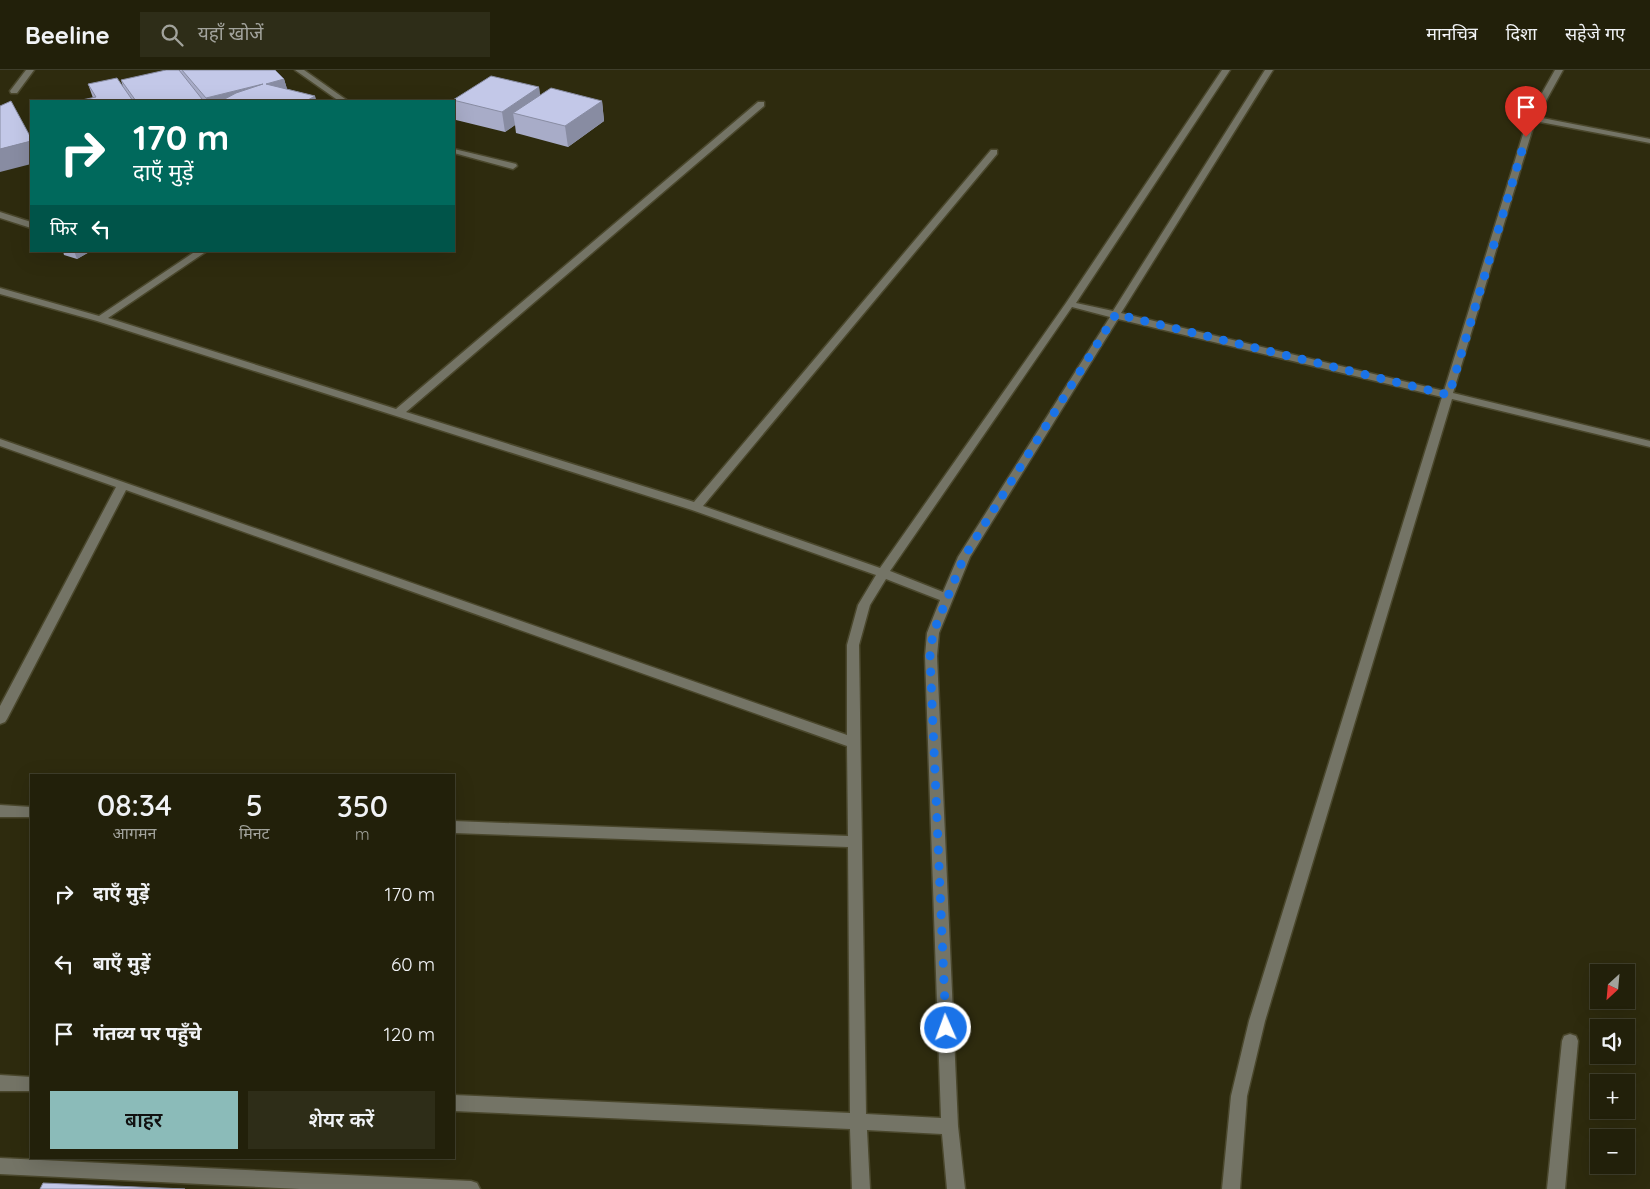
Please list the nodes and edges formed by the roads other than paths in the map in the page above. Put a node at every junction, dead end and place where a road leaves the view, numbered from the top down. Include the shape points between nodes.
1 (30, 70) edge
2 (299, 70) edge
3 (1226, 70) edge
4 (1269, 70) edge
5 (1559, 70) edge
6 (14, 91) dead end
7 (343, 100) edge
8 (761, 104) dead end
9 (1532, 118) junction
10 (1650, 141) edge
11 (455, 151) edge
12 (994, 152) dead end
13 (513, 166) dead end
14 (0, 216) edge
15 (30, 225) edge
16 (201, 252) edge
17 (0, 291) edge
18 (1070, 304) junction
19 (1116, 314) junction
20 (100, 319) junction
21 (1449, 395) junction
22 (398, 413) junction
23 (0, 442) edge
24 (1650, 444) edge
25 (123, 485) junction
26 (696, 507) junction
27 (883, 573) junction
28 (946, 598) junction
29 (0, 719) edge
30 (854, 743) junction
31 (0, 811) edge
32 (30, 812) edge
33 (455, 827) edge
34 (855, 842) junction
35 (1570, 1041) dead end
36 (0, 1082) edge
37 (30, 1084) edge
38 (455, 1103) edge
39 (858, 1122) junction
40 (950, 1126) junction
41 (0, 1166) edge
42 (470, 1189) edge
43 (861, 1189) edge
44 (956, 1189) edge
45 (1231, 1189) edge
46 (1556, 1189) edge

1 - 6 street
2 - 7 street
3 - 18 street
4 - 19 street
5 - 9 street
8 - 22 street
9 - 10 street
9 - 21 street
11 - 13 street
12 - 26 street
14 - 15 street
16 - 20 street
17 - 20 street
18 - 19 street
18 - 27 street
19 - 21 street
19 - 28 street via 964,557
20 - 22 street
21 - 24 street
21 - 45 street via 1257,1022 1239,1096
22 - 26 street
23 - 25 street
25 - 29 street
25 - 30 street
26 - 27 street
27 - 28 street
27 - 30 street via 864,606 853,645
28 - 40 street via 933,633 930,656
30 - 34 street
31 - 32 street
33 - 34 street
34 - 39 street
35 - 46 street
36 - 37 street
38 - 39 street
39 - 40 street
39 - 43 street
40 - 44 street
41 - 42 street

